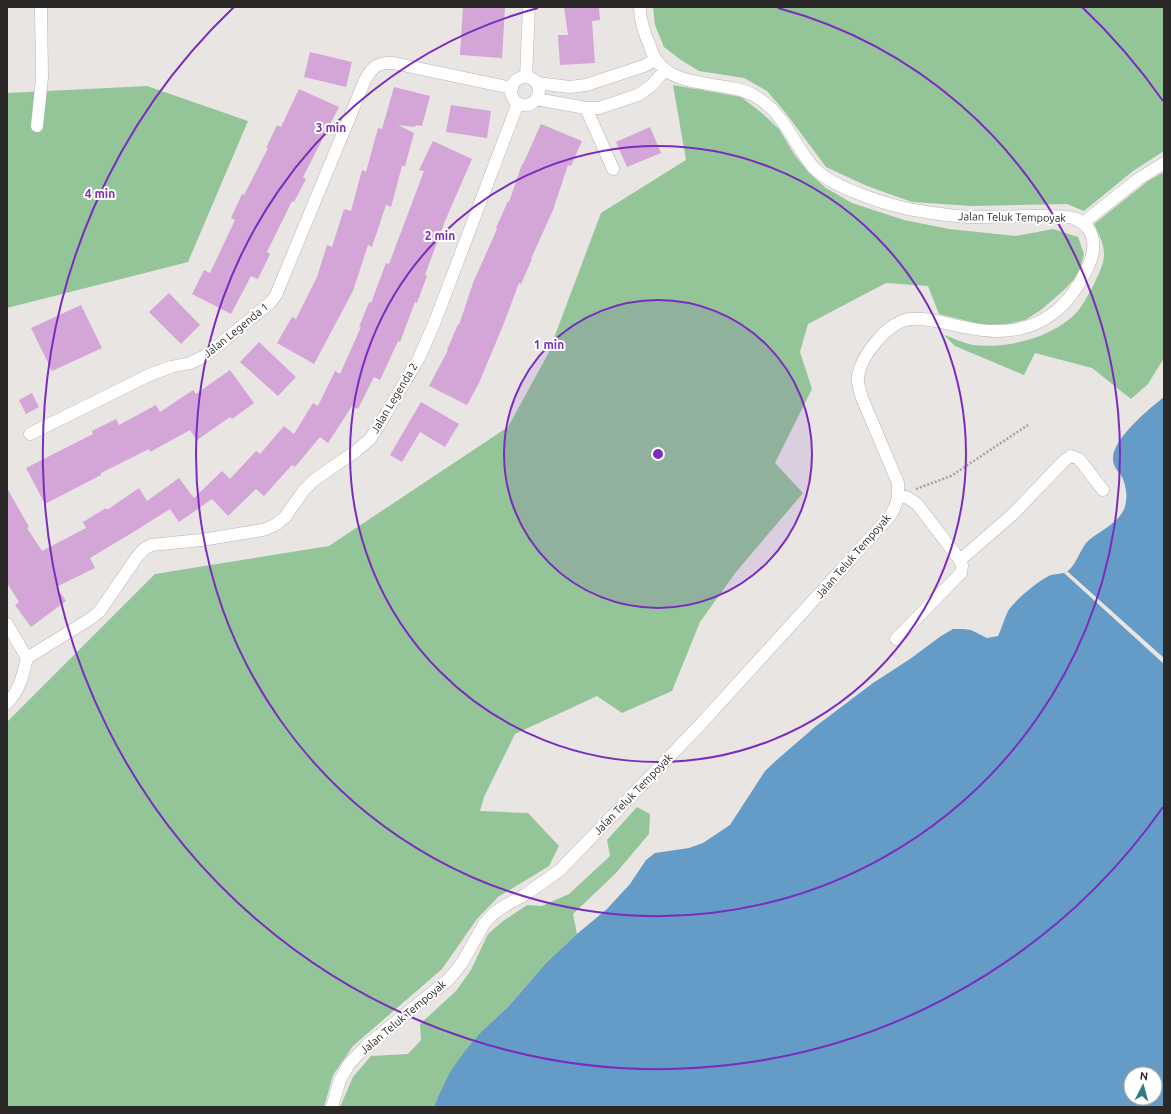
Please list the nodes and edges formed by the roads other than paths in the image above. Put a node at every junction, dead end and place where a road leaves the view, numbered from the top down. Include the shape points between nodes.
1 (41, 7) edge
2 (528, 7) edge
3 (640, 7) edge
4 (655, 60) junction
5 (665, 70) junction
6 (526, 77) junction
7 (537, 83) junction
8 (512, 88) junction
9 (536, 99) junction
10 (518, 103) junction
11 (586, 108) junction
12 (37, 126) dead end
13 (1164, 163) edge
14 (613, 169) dead end
15 (1083, 223) junction
16 (30, 434) dead end
17 (1103, 490) dead end
18 (899, 495) junction
19 (960, 560) junction
20 (7, 624) edge
21 (896, 639) dead end
22 (27, 658) junction
23 (7, 703) edge
24 (332, 1107) edge

1 - 12 street via 42,78
2 - 6 street
3 - 4 street, Jalan Teluk Tempoyak via 642,28
4 - 5 street, Jalan Teluk Tempoyak
4 - 7 street via 586,85 570,87
5 - 11 street via 638,95 599,108
5 - 15 street, Jalan Teluk Tempoyak via 692,82 753,95 782,121 814,168 825,178 889,204 921,212 971,217 1062,216
6 - 7 street
6 - 8 street via 519,78
7 - 9 street via 539,91
8 - 10 street via 514,99
8 - 16 street, Jalan Legenda 1 via 393,63 384,62 375,66 365,80 276,295 270,303 205,356 190,364 171,367 149,375
9 - 10 street via 531,103
9 - 11 street
10 - 22 street, Jalan Legenda 2 via 434,324 419,358 370,439 314,480 285,517 275,525 263,530 151,545 144,549 99,612
11 - 14 street
13 - 15 street via 1137,180
15 - 18 street via 1089,229 1093,247 1087,270 1067,300 1041,322 1023,328 988,332 924,319 902,321 890,328 864,359 858,377 862,398 898,483
17 - 19 street via 1079,459 1071,456 1012,515
18 - 19 street via 917,504
18 - 24 street, Jalan Teluk Tempoyak via 890,516 843,569 699,726 599,830 560,870 493,914 449,979 362,1050 349,1064 340,1080
19 - 21 street via 961,573
20 - 22 street
22 - 23 street via 16,694

